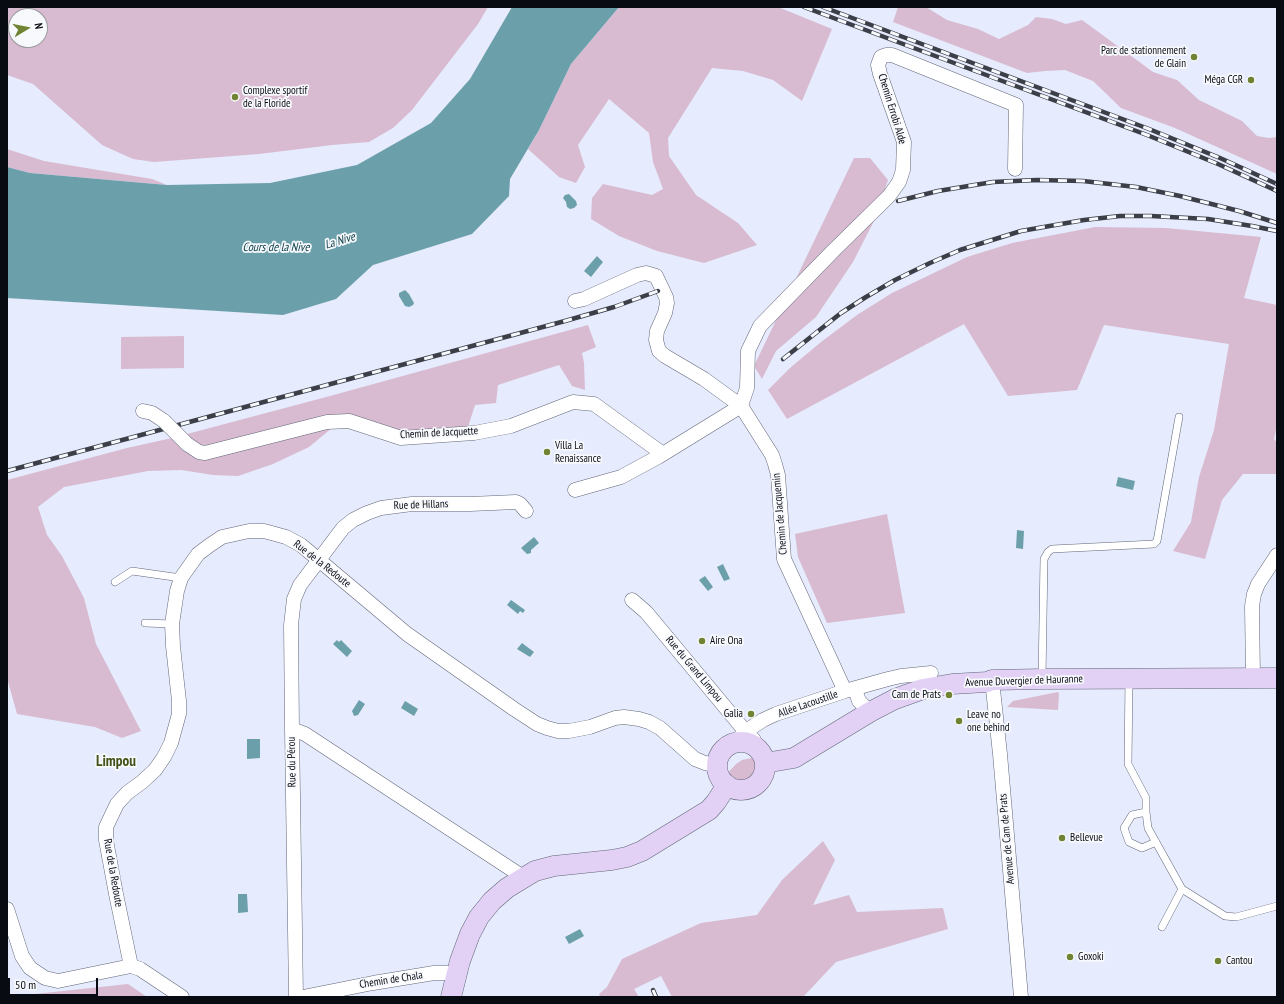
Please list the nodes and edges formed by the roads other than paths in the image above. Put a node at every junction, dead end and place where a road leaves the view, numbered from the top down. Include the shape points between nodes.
1 (1015, 169) dead end
2 (575, 301) dead end
3 (741, 406) junction
4 (143, 411) dead end
5 (1179, 417) dead end
6 (662, 454) junction
7 (575, 490) dead end
8 (526, 511) dead end
9 (1277, 555) edge
10 (319, 560) junction
11 (181, 578) junction
12 (115, 582) dead end
13 (632, 600) dead end
14 (145, 623) dead end
15 (172, 624) junction
16 (931, 673) dead end
17 (1129, 678) junction
18 (1253, 678) junction
19 (1277, 678) edge
20 (1042, 679) junction
21 (992, 680) junction
22 (850, 690) junction
23 (870, 712) junction
24 (292, 729) junction
25 (747, 740) junction
26 (765, 763) junction
27 (717, 765) junction
28 (727, 786) junction
29 (1146, 812) junction
30 (1156, 842) junction
31 (522, 878) junction
32 (1182, 889) junction
33 (1277, 906) edge
34 (7, 909) edge
35 (1162, 927) dead end
36 (131, 966) junction
37 (456, 973) junction
38 (182, 997) edge
39 (296, 997) edge
40 (303, 997) edge
41 (451, 997) edge
42 (1021, 997) edge

1 - 3 street, Chemin Errobi Alde via 1016,105 892,55 881,57 878,64 880,74 904,142 903,170 899,182 889,196 760,326 748,351 746,388
2 - 3 street, Chemin de Jacquemin via 637,275 646,273 656,276 667,303 666,313 657,330 659,351
3 - 6 street
3 - 22 street, Chemin de Jacquemin via 776,464 784,559
4 - 6 street, Chemin de Jacquette, bridge via 152,413 187,444 205,453 327,422 349,421 401,438 474,433 511,426 573,402 594,404
5 - 20 lane via 1157,541 1154,544 1052,549 1044,559
6 - 7 street via 621,477
8 - 10 street, Rue de Hillans via 516,502 412,504 381,508 353,520 343,528
9 - 18 street via 1254,594
10 - 11 street, Rue de la Redoute via 301,545 286,537 264,531 249,531 222,537 210,545 198,554
10 - 24 street, Rue de Hillans via 300,585 294,599 291,625
10 - 27 street, Rue de la Redoute via 407,634 537,724 558,731 569,731 615,718 639,719 660,728 695,759
11 - 12 lane via 132,571
11 - 15 street, Rue de la Redoute
13 - 25 street, Rue du Grand Limpou via 646,612
14 - 15 lane
15 - 36 street, Rue de la Redoute via 179,714 171,743 155,770 117,804 106,827 106,840
16 - 22 street, Allée Lacoustille via 901,676
17 - 18 main road, Avenue Duvergier de Hauranne
17 - 20 main road, Avenue Duvergier de Hauranne
17 - 29 lane via 1128,764 1146,798
18 - 19 main road, Avenue Duvergier de Hauranne
20 - 21 main road, Avenue Duvergier de Hauranne
21 - 23 main road, Avenue Duvergier de Hauranne via 923,689
21 - 42 street, Avenue de Cam de Prats
22 - 23 street
22 - 25 street, Allée Lacoustille via 776,714 762,721
23 - 26 main road, Avenue Duvergier de Hauranne via 794,758
24 - 31 street, Rue du Pérou via 305,734
24 - 39 street, Rue du Pérou
25 - 26 main road via 763,757
25 - 27 main road via 727,746
26 - 28 main road via 762,779 750,789 734,789
27 - 28 main road via 721,780
28 - 31 main road via 709,810 642,851 612,860 554,866
29 - 30 lane via 1148,828
29 - 30 lane via 1132,815 1124,828 1129,842 1142,848
30 - 32 lane
31 - 37 main road via 492,901 479,917
32 - 33 lane via 1225,916 1236,917
32 - 35 lane
34 - 36 street via 22,956 30,968 45,978 58,981
36 - 38 street via 140,969
37 - 40 street, Chemin de Chala via 434,973
37 - 41 main road

